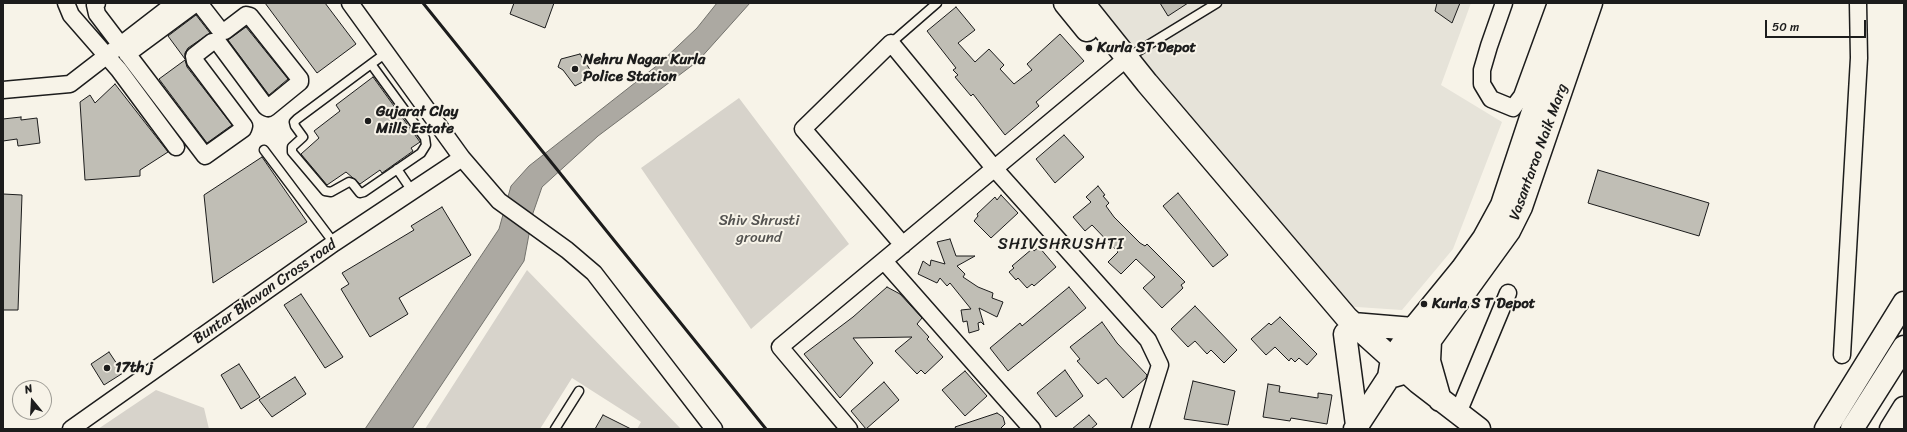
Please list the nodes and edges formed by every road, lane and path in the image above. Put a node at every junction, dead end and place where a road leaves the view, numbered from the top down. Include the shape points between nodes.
1 (66, 3) edge
2 (97, 3) edge
3 (175, 3) edge
4 (198, 3) edge
5 (350, 3) edge
6 (937, 3) edge
7 (1064, 3) edge
8 (1083, 3) edge
9 (1217, 3) edge
10 (1504, 3) edge
11 (1556, 3) edge
12 (1858, 3) edge
13 (1580, 4) edge
14 (891, 43) junction
15 (124, 50) junction
16 (386, 53) junction
17 (106, 56) junction
18 (1122, 62) junction
19 (371, 64) junction
20 (3, 90) edge
21 (176, 147) dead end
22 (264, 150) dead end
23 (462, 158) junction
24 (994, 168) junction
25 (397, 169) junction
26 (412, 191) junction
27 (334, 243) junction
28 (902, 245) junction
29 (884, 261) junction
30 (1508, 293) dead end
31 (1903, 308) edge
32 (1349, 329) junction
33 (1422, 335) junction
34 (1904, 347) edge
35 (1842, 355) dead end
36 (1396, 369) junction
37 (579, 391) dead end
38 (1440, 400) junction
39 (1904, 408) edge
40 (1468, 425) edge
41 (1356, 427) edge
42 (71, 429) edge
43 (555, 429) edge
44 (714, 429) edge
45 (849, 429) edge
46 (1032, 429) edge
47 (1140, 429) edge
48 (1826, 429) edge
49 (1852, 429) edge
50 (1891, 429) edge

1 - 17 street via 71,15
2 - 15 street via 95,5 98,14
3 - 15 street
4 - 15 street
4 - 15 street via 220,30 225,31 246,15 250,16 300,79 299,85 272,107 266,107 217,42 212,42 194,56 244,126 207,155 203,155
5 - 16 street
6 - 14 lane
7 - 18 main road
8 - 18 main road
9 - 18 lane
10 - 11 street via 1482,70 1482,84 1491,99 1514,108 1522,96
12 - 35 street via 1859,58
13 - 33 main road, Vasantarao Naik Marg via 1524,169 1521,208 1491,243
14 - 24 street
14 - 28 street via 803,129
15 - 17 street
16 - 19 lane
16 - 23 street
17 - 20 street via 70,84
17 - 21 street
18 - 24 street
18 - 32 main road
19 - 25 lane via 425,138 424,150
19 - 25 lane via 296,119 294,126 303,137 291,150 324,191 328,192 349,182 362,193
22 - 27 lane
23 - 26 street, Buntar Bhavan Cross road
23 - 44 street via 499,201 567,250 594,273
24 - 28 street
24 - 47 street via 1148,340 1160,365
25 - 26 lane
26 - 27 street, Buntar Bhavan Cross road
27 - 42 street, Buntar Bhavan Cross road
28 - 29 street
29 - 45 street via 780,347
29 - 46 street
30 - 40 street
31 - 48 main road
32 - 33 main road
32 - 36 main road
32 - 41 main road
33 - 36 main road, Vasantarao Naik Marg
33 - 38 main road
34 - 49 main road
36 - 38 main road
36 - 40 main road
36 - 41 main road, Vasantarao Naik Marg
37 - 43 lane
38 - 40 main road
39 - 50 main road

